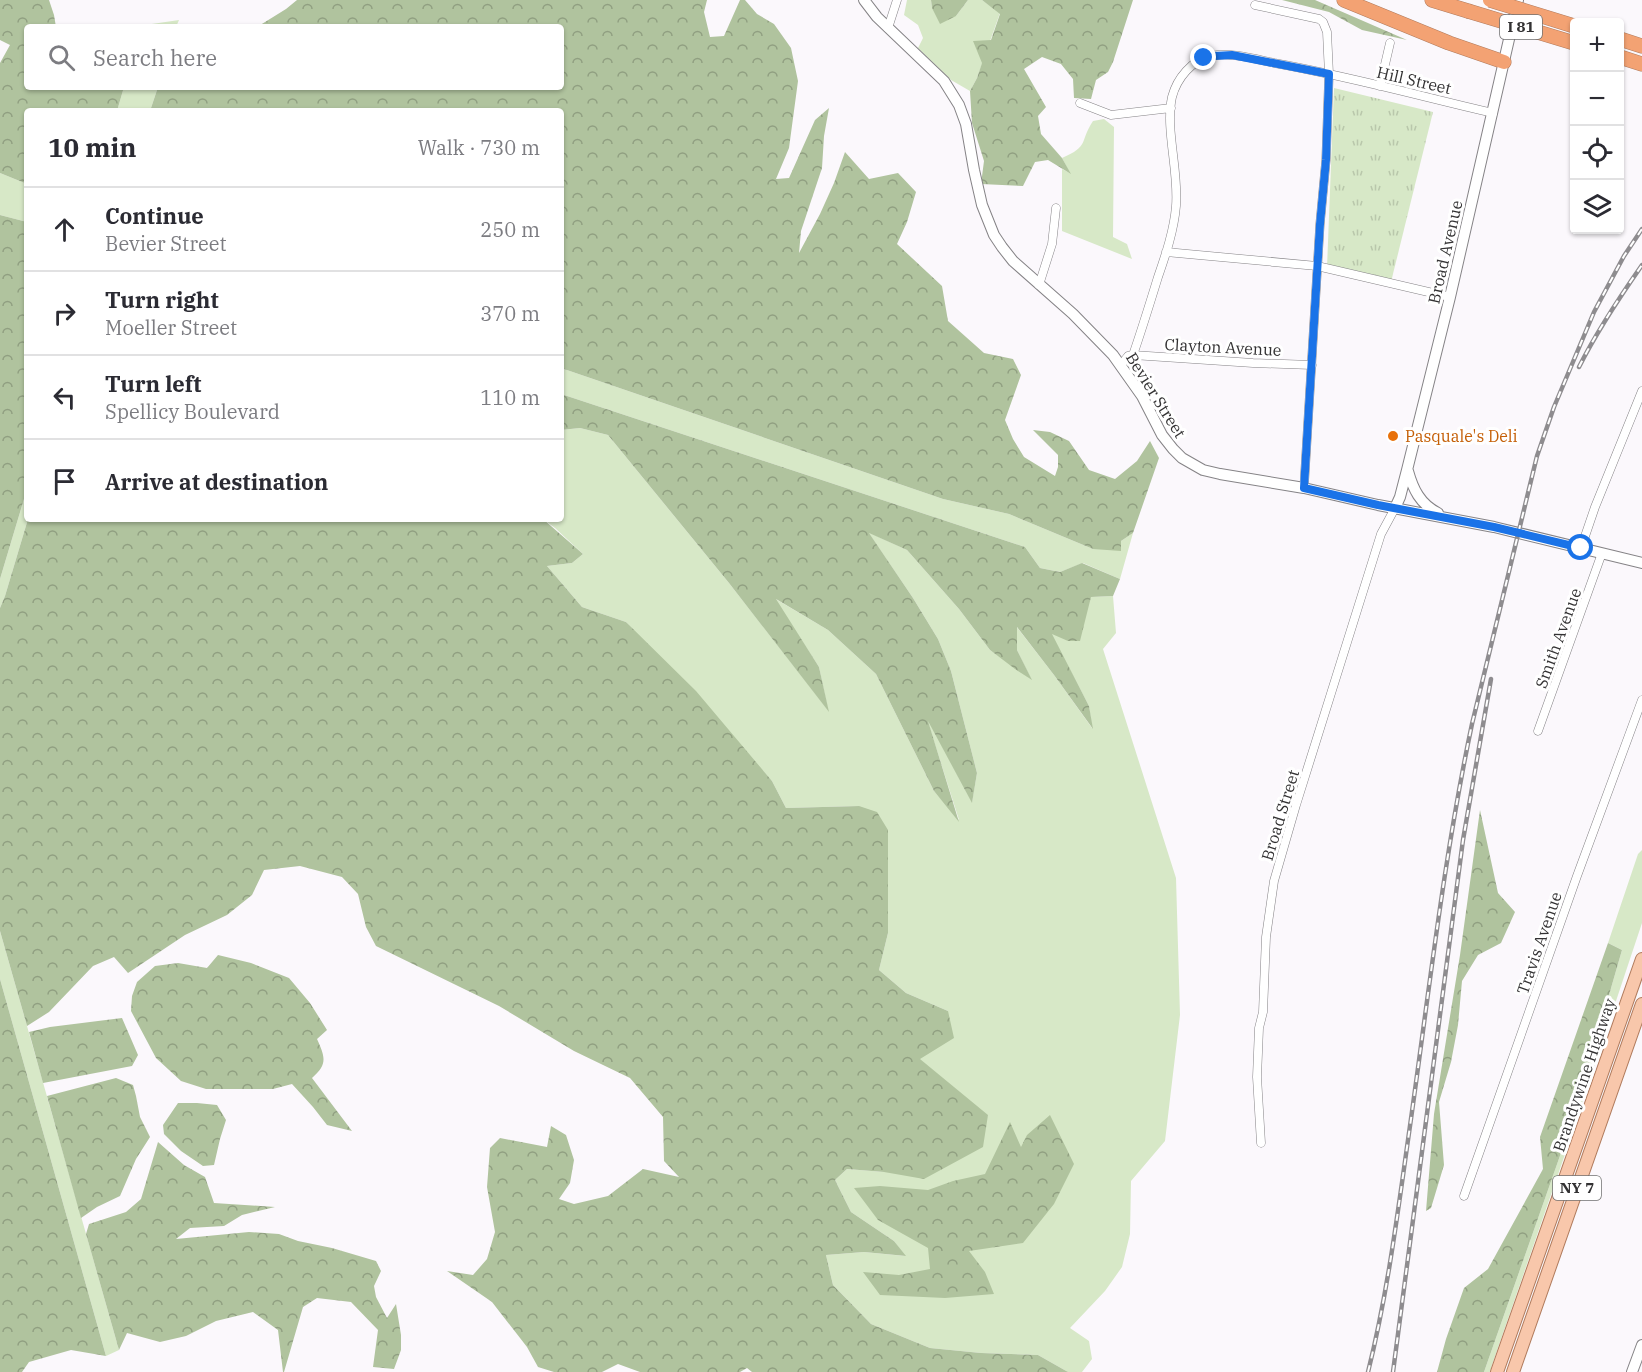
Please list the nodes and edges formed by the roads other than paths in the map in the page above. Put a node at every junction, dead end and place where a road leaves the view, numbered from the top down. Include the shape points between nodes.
1 (864, 0) edge
2 (897, 0) edge
3 (1344, 0) edge
4 (1432, 0) edge
5 (1490, 0) edge
6 (1518, 0) edge
7 (1255, 5) dead end
8 (1570, 24) edge
9 (888, 28) junction
10 (1624, 40) edge
11 (1570, 42) edge
12 (1390, 43) dead end
13 (1642, 46) edge
14 (1624, 58) edge
15 (1504, 62) junction
16 (1642, 64) edge
17 (1329, 74) junction
18 (1380, 86) junction
19 (1080, 103) dead end
20 (1171, 108) junction
21 (1492, 113) junction
22 (1056, 208) dead end
23 (1166, 252) junction
24 (1317, 266) junction
25 (1039, 285) junction
26 (1450, 297) junction
27 (1133, 355) junction
28 (1121, 365) junction
29 (1312, 365) junction
30 (1642, 391) edge
31 (1407, 470) junction
32 (1304, 488) junction
33 (1395, 508) junction
34 (1452, 518) junction
35 (1581, 548) junction
36 (1602, 553) junction
37 (1642, 563) edge
38 (1642, 700) edge
39 (1538, 732) dead end
40 (1642, 949) edge
41 (1642, 959) edge
42 (1636, 976) junction
43 (1642, 1004) edge
44 (1261, 1143) dead end
45 (1464, 1196) dead end
46 (1642, 1345) edge
47 (1636, 1370) edge
48 (1497, 1372) edge
49 (1512, 1372) edge

1 - 9 main road, Bevier Street
2 - 9 street
3 - 15 highway
4 - 11 highway, I 81, bridge
5 - 8 highway, I 81, bridge
6 - 15 main road, Broad Avenue
7 - 17 street via 1323,22
9 - 25 main road, Bevier Street via 944,81 955,98 966,124 982,205 994,235 1012,261
10 - 13 highway
12 - 18 street
14 - 16 highway
15 - 21 main road, Broad Avenue
17 - 18 street, Hill Street
17 - 20 street, Hill Street via 1232,55 1204,58 1189,68 1176,87
17 - 24 street
18 - 21 street, Hill Street
19 - 20 street via 1119,115
20 - 23 street via 1177,193
21 - 26 main road, Broad Avenue
22 - 25 street via 1052,244
23 - 24 street
23 - 27 street
24 - 26 street
24 - 29 street
25 - 28 main road, Bevier Street
26 - 31 main road, Broad Avenue
27 - 28 street
27 - 29 street, Clayton Avenue
28 - 32 main road, Bevier Street via 1162,435 1182,458 1203,470
29 - 32 street
30 - 35 street
31 - 33 main road, Broad Avenue
31 - 34 main road via 1417,495 1426,505
32 - 33 main road, Bevier Street
33 - 34 main road, Bevier Street
33 - 44 street, Broad Street via 1381,534 1274,881 1259,1028
34 - 35 main road, Bevier Street
35 - 36 main road, Bevier Street
36 - 37 main road, Bevier Street
36 - 39 street, Smith Avenue
38 - 45 street, Travis Avenue
40 - 42 main road
41 - 42 main road, Brandywine Highway / NY 7
42 - 48 main road, Brandywine Highway / NY 7
43 - 49 main road, Brandywine Highway / NY 7
46 - 47 main road

